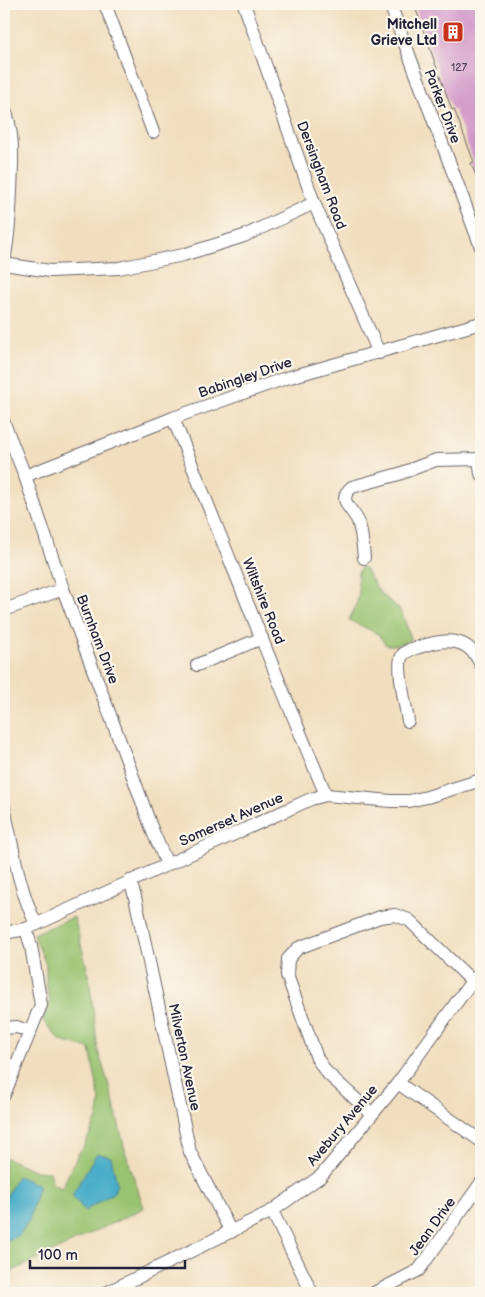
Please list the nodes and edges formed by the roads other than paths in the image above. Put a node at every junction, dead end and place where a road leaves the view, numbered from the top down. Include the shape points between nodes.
1 (105, 4) edge
2 (244, 4) edge
3 (390, 4) edge
4 (4, 107) edge
5 (153, 132) dead end
6 (314, 202) junction
7 (481, 247) edge
8 (4, 260) edge
9 (4, 264) edge
10 (481, 323) edge
11 (379, 353) junction
12 (174, 418) junction
13 (4, 423) edge
14 (480, 459) edge
15 (481, 474) edge
16 (25, 476) junction
17 (364, 558) dead end
18 (63, 589) junction
19 (4, 610) edge
20 (262, 638) junction
21 (197, 665) dead end
22 (481, 665) edge
23 (408, 721) dead end
24 (481, 780) edge
25 (326, 795) junction
26 (4, 808) edge
27 (167, 864) junction
28 (130, 881) junction
29 (31, 926) junction
30 (4, 933) edge
31 (477, 977) edge
32 (4, 1028) edge
33 (30, 1032) junction
34 (398, 1083) junction
35 (4, 1095) edge
36 (372, 1114) junction
37 (481, 1141) edge
38 (481, 1184) edge
39 (272, 1211) junction
40 (231, 1232) junction
41 (106, 1293) edge
42 (312, 1293) edge
43 (374, 1293) edge

1 - 5 street
2 - 6 street, Dersingham Road
3 - 7 street, Parker Drive
4 - 8 street via 13,143 9,240
6 - 9 street via 244,236 183,255 119,268 50,270
6 - 11 street, Dersingham Road
10 - 11 street, Babingley Drive
11 - 12 street, Babingley Drive via 283,379
12 - 16 street, Babingley Drive
12 - 20 street, Wiltshire Road
13 - 16 street, Burnham Drive
14 - 15 street
14 - 17 street via 436,460 347,490 346,505 358,523
16 - 18 street, Burnham Drive
18 - 19 street
18 - 27 street, Burnham Drive
20 - 21 street
20 - 25 street, Wiltshire Road
22 - 23 street via 474,653 457,642 439,641 406,651 400,663
24 - 25 street, Somerset Avenue via 409,800
25 - 27 street, Somerset Avenue
26 - 29 street
27 - 28 street, Somerset Avenue
28 - 29 street, Somerset Avenue
28 - 40 street, Milverton Avenue via 190,1152
29 - 30 street, Somerset Avenue
29 - 33 street via 31,946 41,1005
31 - 34 street, Avebury Avenue
31 - 36 street via 409,920 395,915 380,917 298,948 288,960 287,975 317,1058 326,1072
32 - 33 street via 17,1027
33 - 35 street
34 - 36 street, Avebury Avenue
34 - 37 street
36 - 39 street, Avebury Avenue via 321,1176
38 - 43 street, Jean Drive via 419,1270
39 - 40 street, Avebury Avenue
39 - 42 street
40 - 41 street, Avebury Avenue

